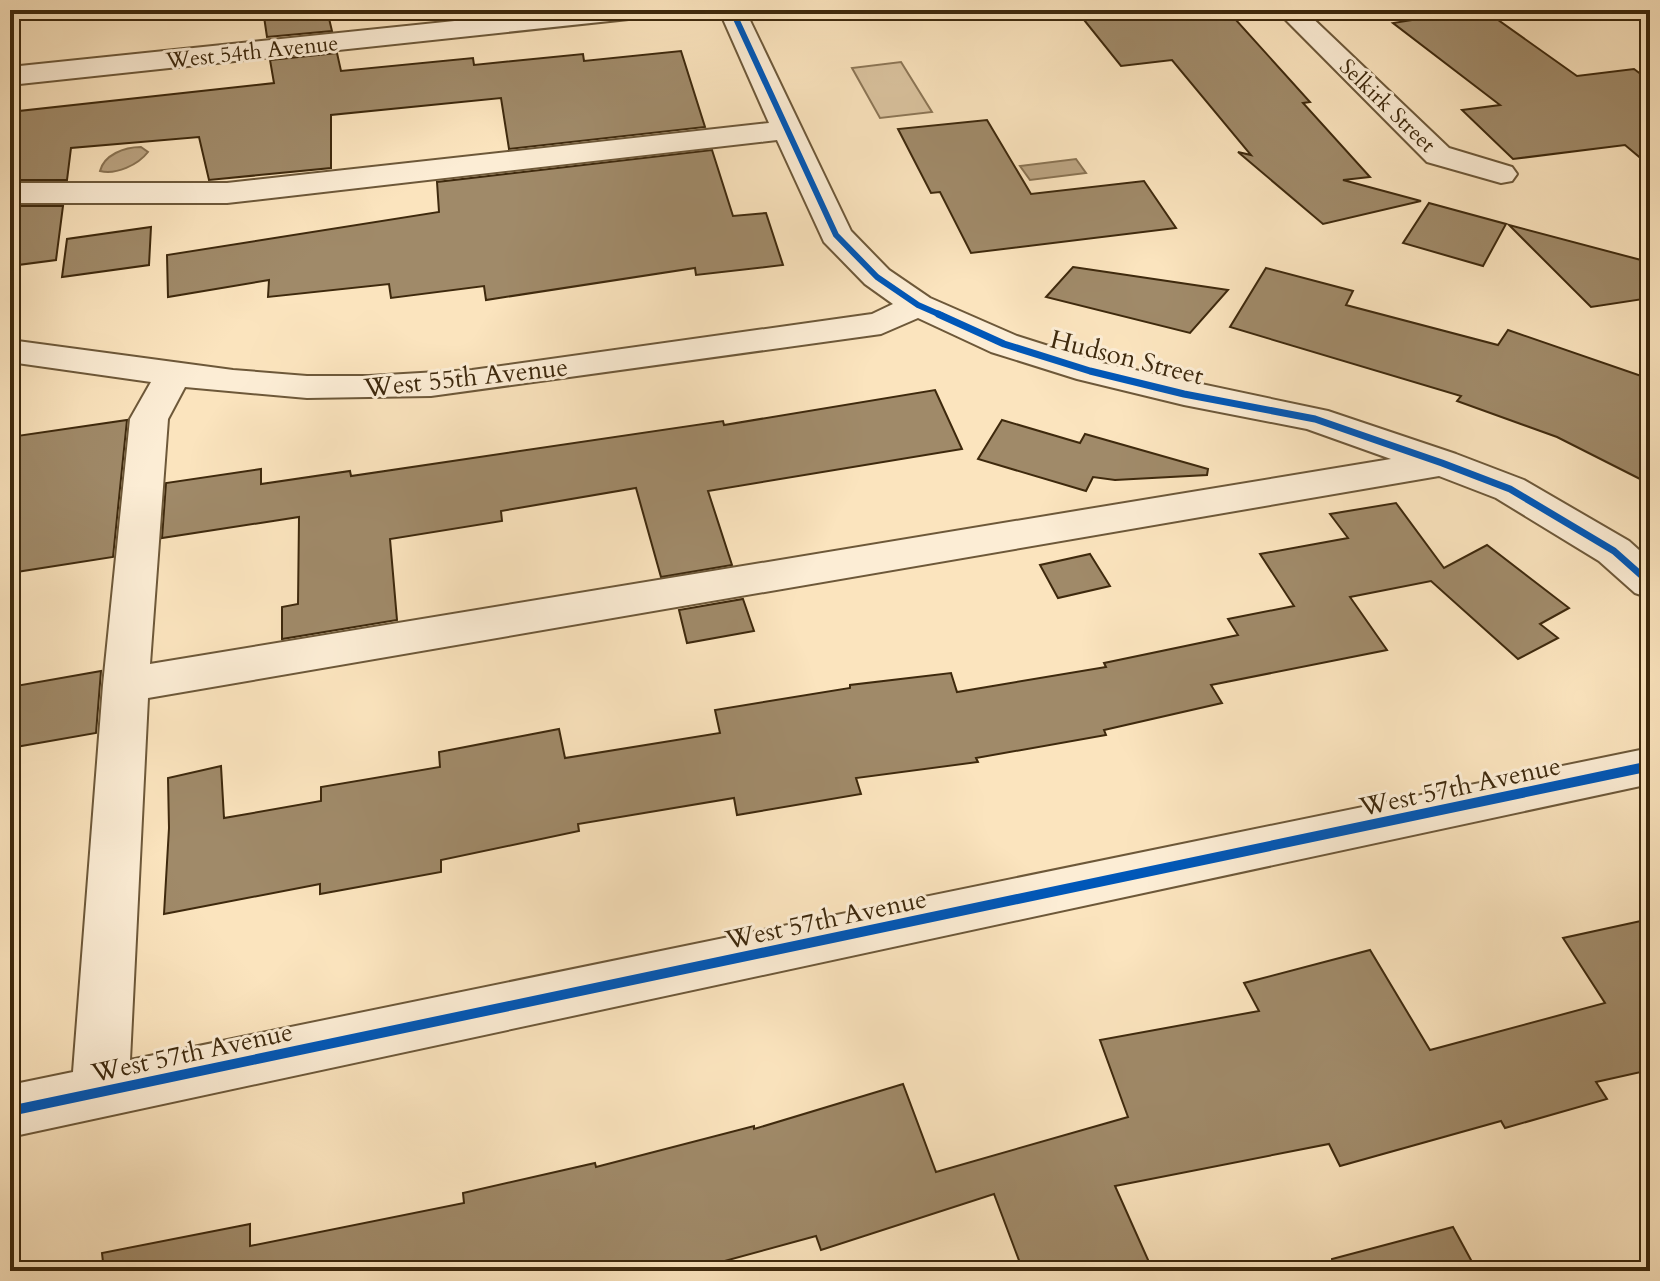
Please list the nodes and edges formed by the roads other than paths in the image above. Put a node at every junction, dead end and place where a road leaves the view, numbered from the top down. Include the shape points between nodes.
1 (341, 10) edge
2 (638, 10) edge
3 (732, 10) edge
4 (1289, 10) edge
5 (342, 41) junction
6 (10, 76) edge
7 (787, 130) junction
8 (1501, 174) dead end
9 (10, 193) edge
10 (918, 305) junction
11 (10, 351) edge
12 (174, 373) junction
13 (1442, 463) junction
14 (1650, 583) edge
15 (126, 685) junction
16 (1650, 766) edge
17 (100, 1092) junction
18 (10, 1111) edge

1 - 5 street
2 - 5 street, West 54th Avenue
3 - 7 street, Hudson Street
4 - 8 street, Selkirk Street via 1438,155
5 - 6 street, West 54th Avenue
7 - 9 street via 227,193
7 - 10 street, Hudson Street via 836,235 877,277
10 - 12 street, West 55th Avenue via 881,323 472,381 353,388
10 - 13 street, Hudson Street via 1004,344 1090,371 1315,419
11 - 12 street, West 55th Avenue
12 - 15 street via 149,419
13 - 14 street, Hudson Street via 1510,489 1614,551
13 - 15 street
15 - 17 street
16 - 17 street, West 57th Avenue
17 - 18 street, West 57th Avenue

